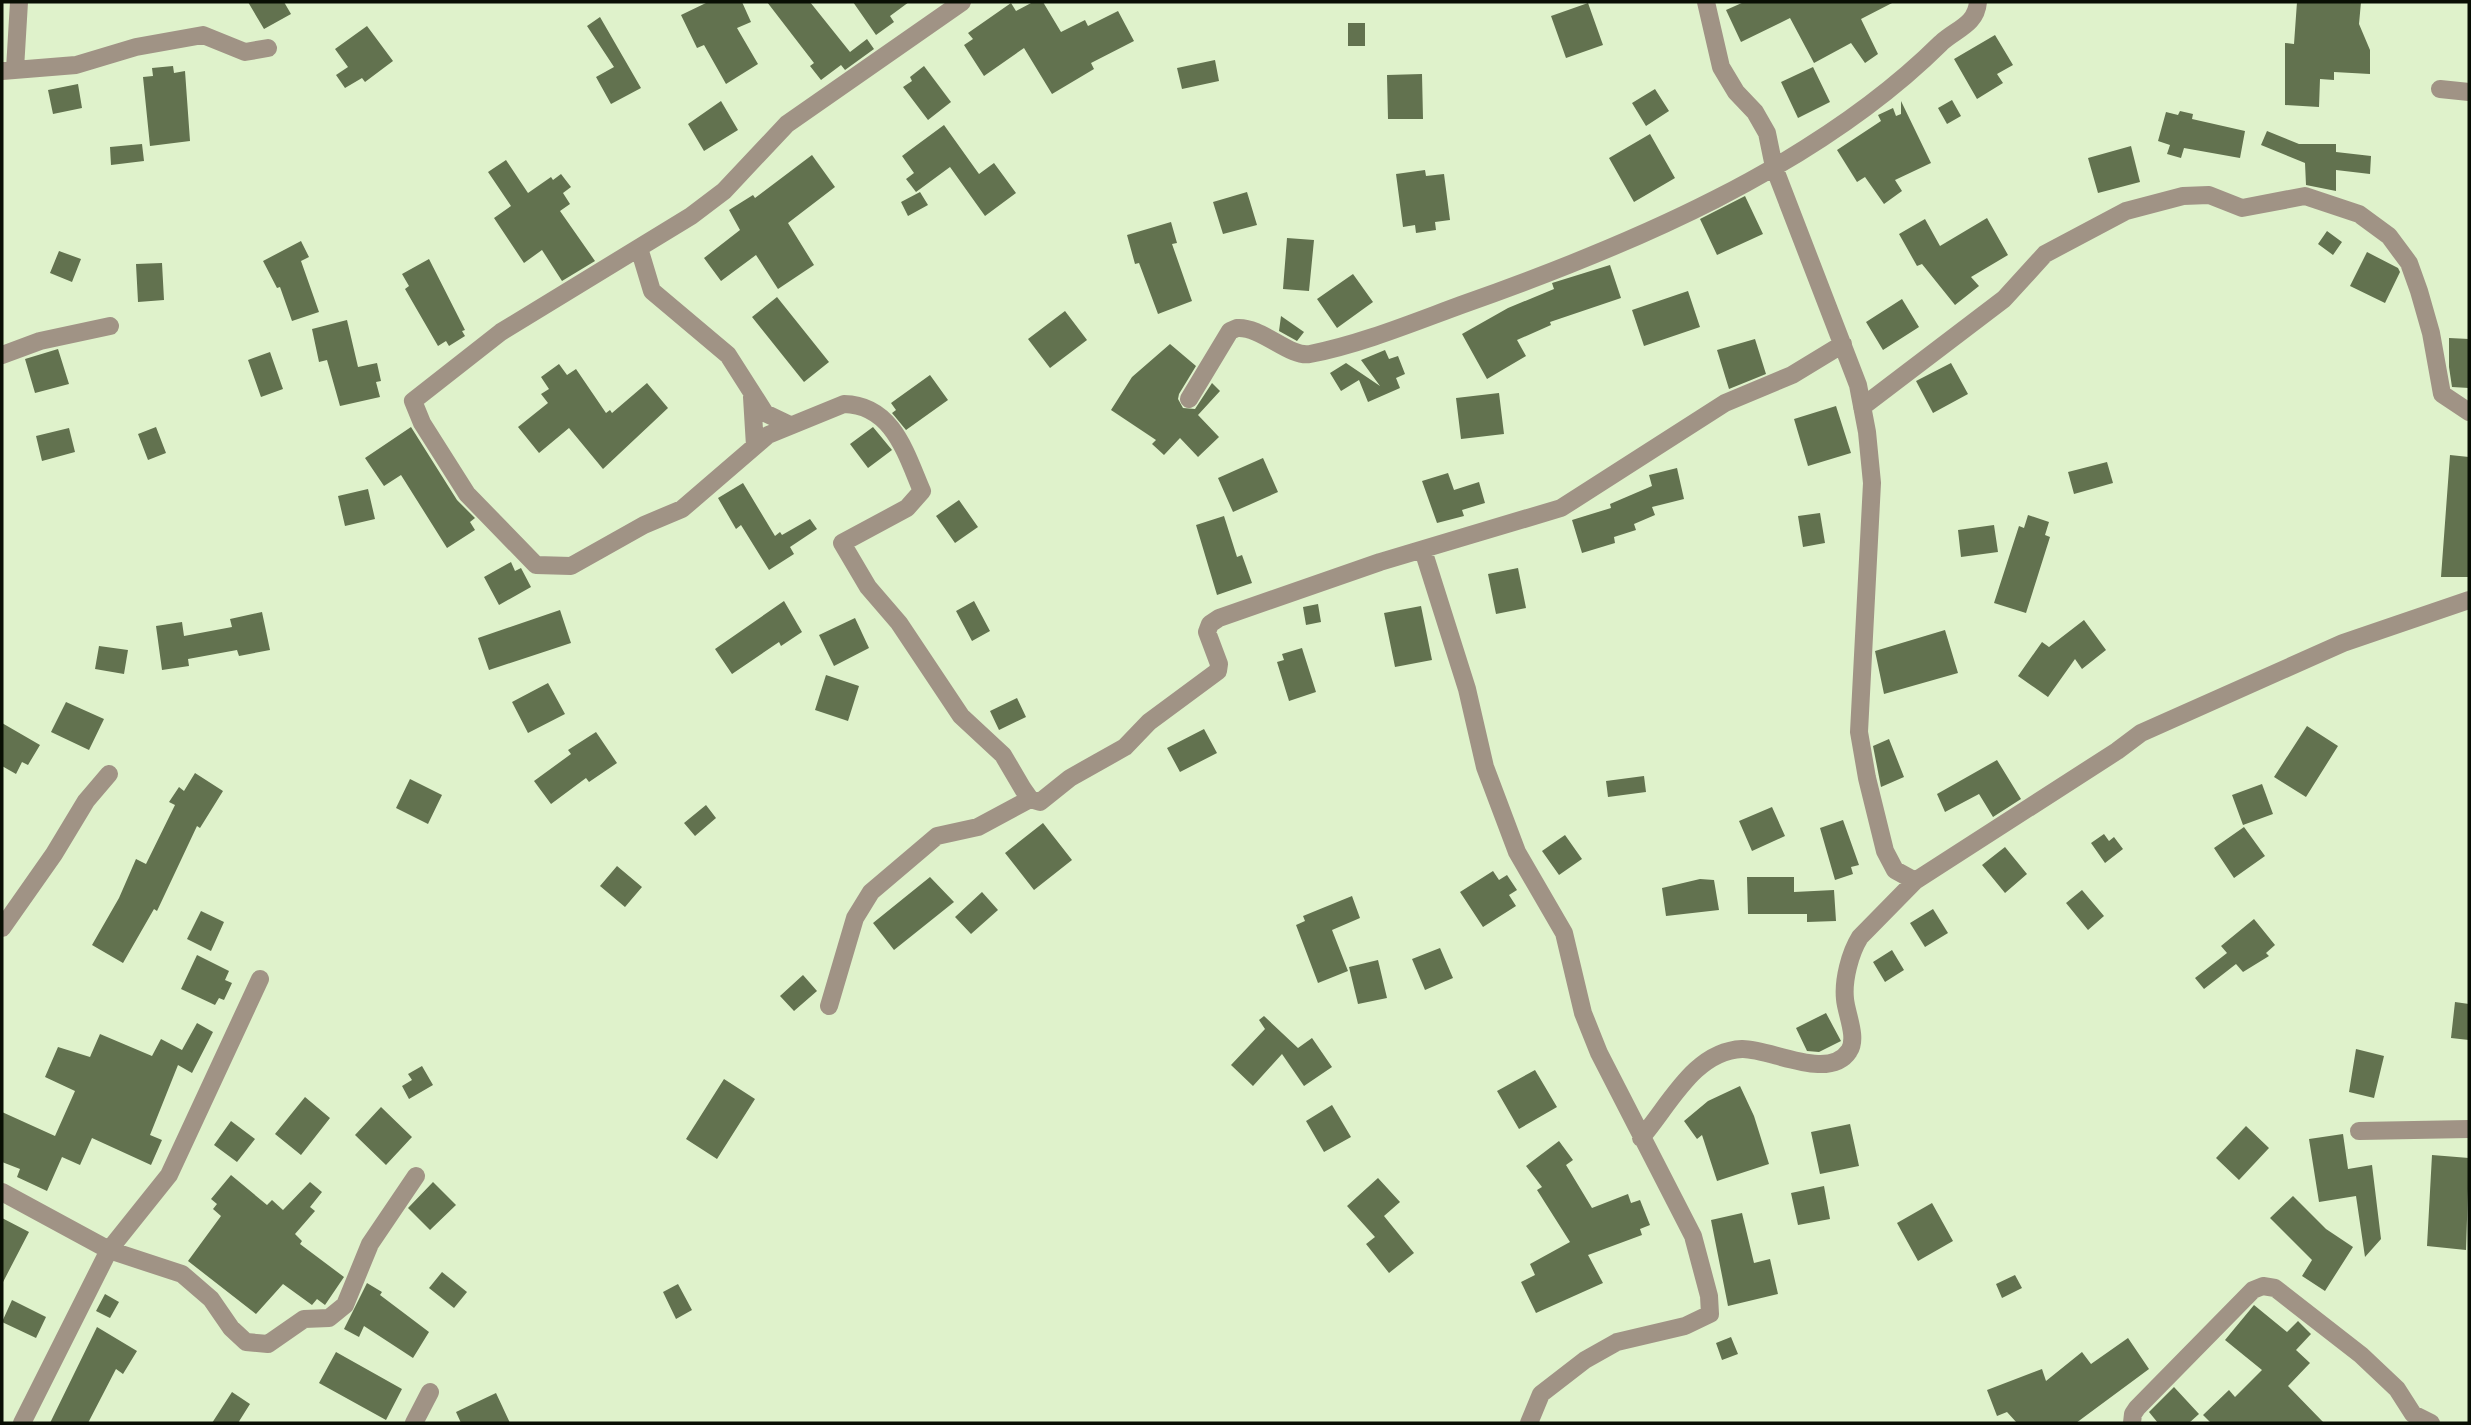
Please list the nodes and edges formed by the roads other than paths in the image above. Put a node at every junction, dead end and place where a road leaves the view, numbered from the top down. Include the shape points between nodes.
1 (19, 2) edge
2 (962, 2) edge
3 (1706, 2) edge
4 (1978, 2) edge
5 (268, 48) dead end
6 (8, 70) edge
7 (2440, 89) dead end
8 (2469, 93) edge
9 (1774, 167) junction
10 (639, 248) junction
11 (110, 326) dead end
12 (1843, 344) junction
13 (2, 355) edge
14 (752, 397) junction
15 (1189, 399) dead end
16 (1862, 407) junction
17 (2469, 412) edge
18 (788, 424) junction
19 (755, 446) junction
20 (1423, 550) junction
21 (2469, 600) edge
22 (109, 774) dead end
23 (1030, 799) junction
24 (1915, 881) junction
25 (2, 928) edge
26 (260, 979) dead end
27 (830, 1006) dead end
28 (2469, 1129) edge
29 (2359, 1131) dead end
30 (1641, 1138) junction
31 (416, 1176) dead end
32 (2, 1192) edge
33 (109, 1250) junction
34 (430, 1392) dead end
35 (2411, 1418) edge
36 (22, 1423) edge
37 (414, 1423) edge
38 (1529, 1423) edge
39 (2132, 1423) edge
40 (2431, 1423) edge

1 - 6 street
2 - 10 street via 786,124 723,191
3 - 9 street via 1721,67 1767,133
4 - 9 street via 1970,22 1918,66
5 - 6 street via 245,52 203,35 136,47 76,65
7 - 8 street
9 - 12 street
9 - 15 street via 1623,245 1386,332 1307,355 1237,328 1230,331
10 - 14 street via 652,290 728,355
10 - 19 street via 501,332 428,386 413,401 422,423 467,494 536,565 549,568 571,566 643,525 682,509
11 - 13 street via 40,341
12 - 16 street
12 - 20 street via 1792,374 1725,403 1561,508
14 - 18 street via 771,419
14 - 19 street
16 - 17 street via 2004,299 2045,254 2126,211 2183,196 2209,195 2242,208 2305,196 2359,214 2389,236 2409,263 2419,291 2442,394
16 - 24 street via 1872,483 1859,732 1885,851 1895,870
18 - 19 street
18 - 23 street via 853,404 886,418 922,491 907,508 842,543 867,587 899,624 961,716 1003,755
20 - 23 street via 1242,608 1210,624 1207,632 1218,671 1149,722 1125,747 1070,778 1040,802
20 - 30 street via 1467,689 1485,767 1517,852 1564,933 1583,1013
21 - 24 street via 2343,643 2157,724
22 - 25 street
23 - 27 street via 978,827 937,836 871,892 855,918
24 - 30 street via 1854,946 1844,996 1852,1045 1848,1054 1817,1063 1782,1059 1758,1050 1725,1052 1696,1069
26 - 33 street via 169,1175
28 - 29 street
30 - 38 street via 1693,1236 1710,1314 1685,1326 1617,1342 1585,1360 1541,1394
31 - 33 street via 370,1244 345,1305 329,1318 304,1319 268,1344 246,1342 211,1299 182,1274
32 - 33 street
33 - 36 street
34 - 37 street
35 - 39 street via 2397,1389 2361,1355 2275,1288 2263,1286 2253,1290 2137,1408
35 - 40 street

